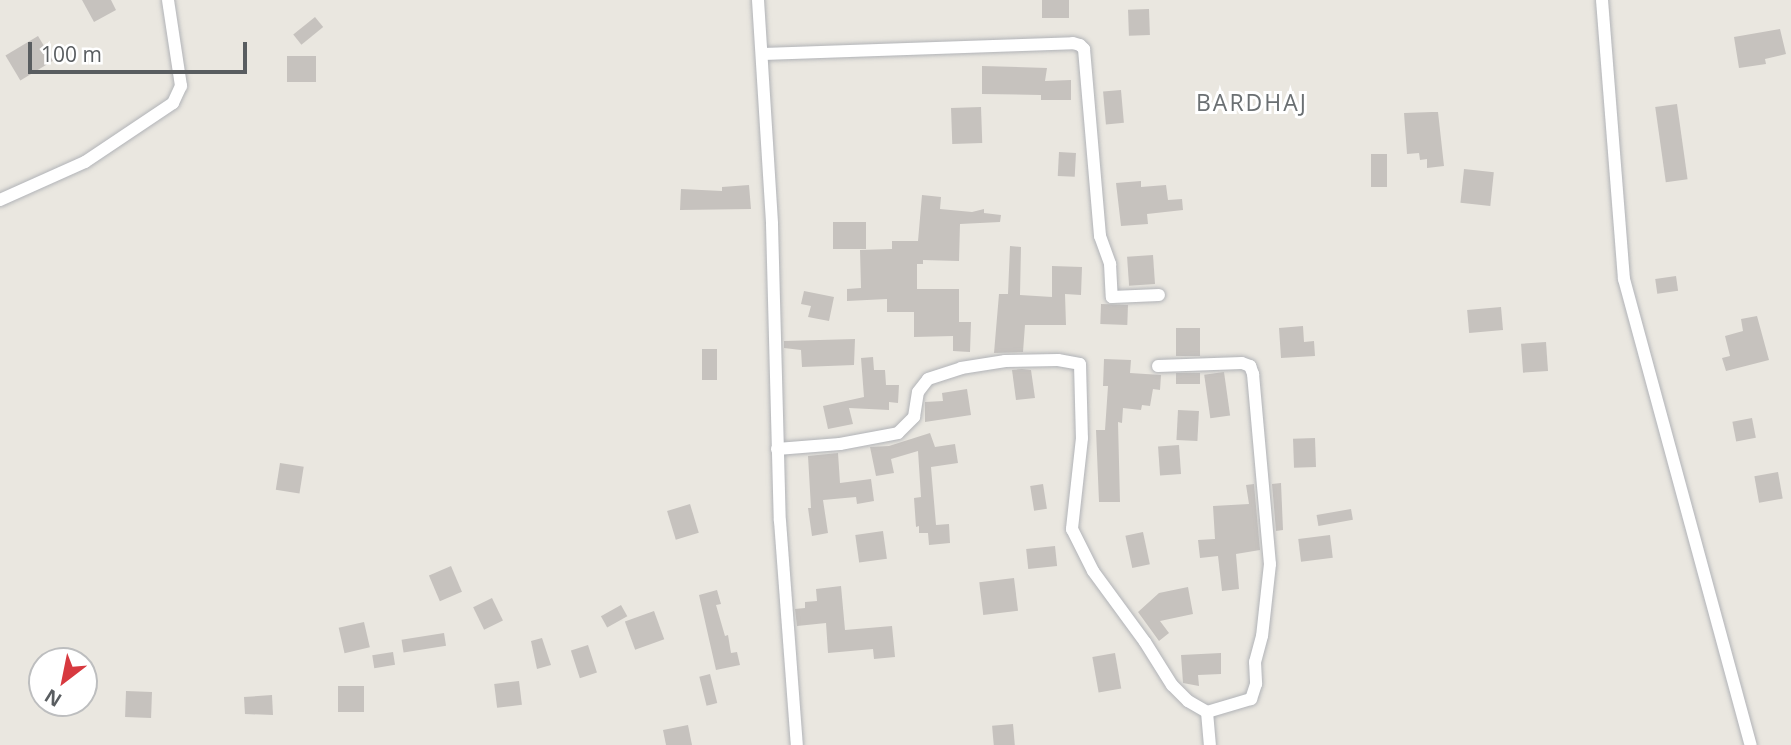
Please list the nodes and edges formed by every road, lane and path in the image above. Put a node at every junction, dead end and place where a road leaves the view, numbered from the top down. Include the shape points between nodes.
1 (168, 0) edge
2 (758, 0) edge
3 (1602, 0) edge
4 (763, 54) junction
5 (0, 200) edge
6 (1158, 295) dead end
7 (1158, 366) dead end
8 (777, 449) junction
9 (1207, 712) junction
10 (797, 745) edge
11 (1210, 745) edge
12 (1751, 745) edge

1 - 5 street via 181,86 173,103 85,162
2 - 4 street
3 - 12 street via 1624,279
4 - 6 street via 1080,45 1084,48 1100,236 1110,264 1109,288 1112,297
4 - 8 street
7 - 9 street via 1242,363 1250,366 1253,374 1270,564 1255,662 1256,684 1251,699
8 - 9 street via 898,433 914,417 918,392 928,379 961,368 1005,361 1080,364 1082,438 1072,529 1093,571 1172,685
8 - 10 street
9 - 11 street

